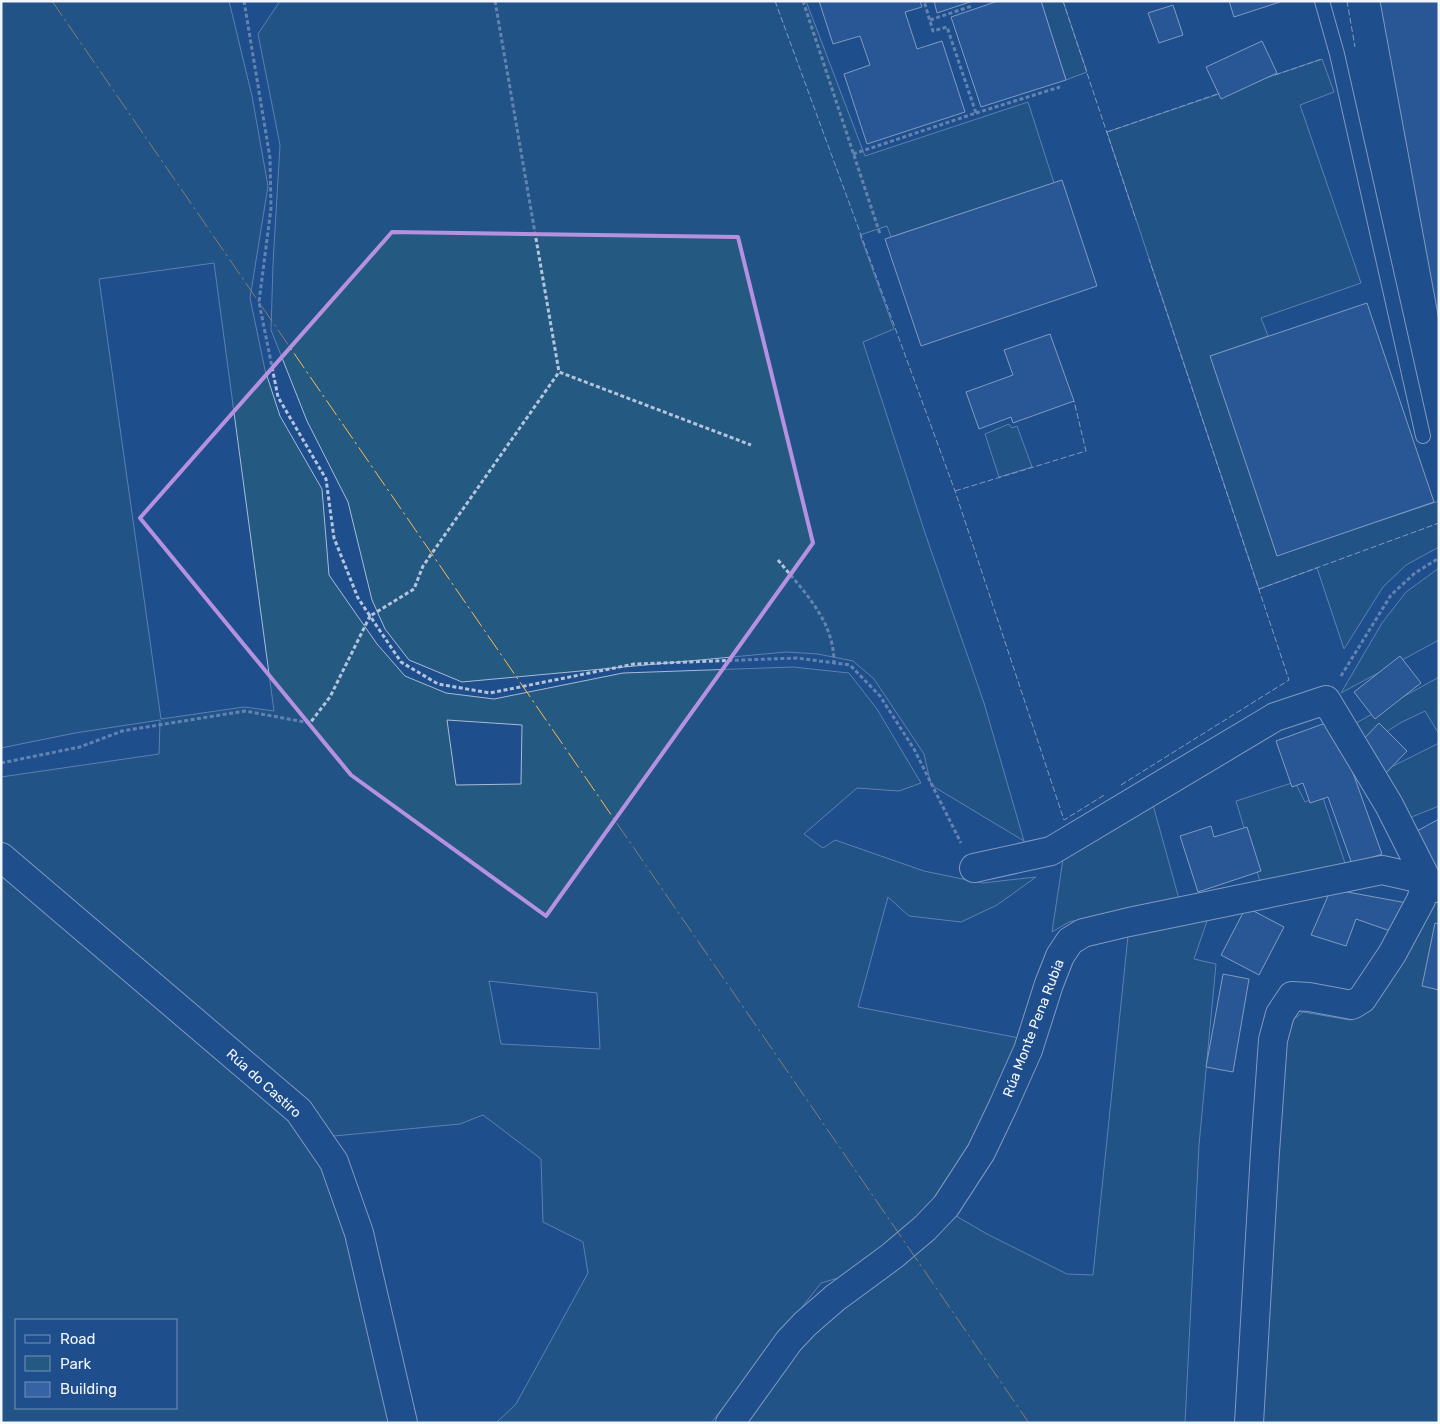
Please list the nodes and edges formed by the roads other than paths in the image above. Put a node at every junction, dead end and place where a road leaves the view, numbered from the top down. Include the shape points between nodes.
1 (1322, 1) edge
2 (1423, 436) dead end
3 (1, 856) edge
4 (974, 868) road end
5 (1433, 886) edge
6 (403, 1423) edge
7 (730, 1423) edge
8 (1249, 1423) edge

1 - 2 lane via 1337,54
3 - 6 street, Rúa do Castiro via 299,1111 334,1162 359,1233
4 - 5 street via 1051,851 1275,717 1326,700
5 - 7 street, Rúa Monte Pena Rubia via 1382,870 1129,922 1083,933 1070,941 1054,970 1028,1050 1003,1106 981,1152 946,1206 892,1256 805,1324
5 - 8 street via 1421,900 1362,999 1352,1006 1292,996 1280,1014 1274,1040 1265,1152

